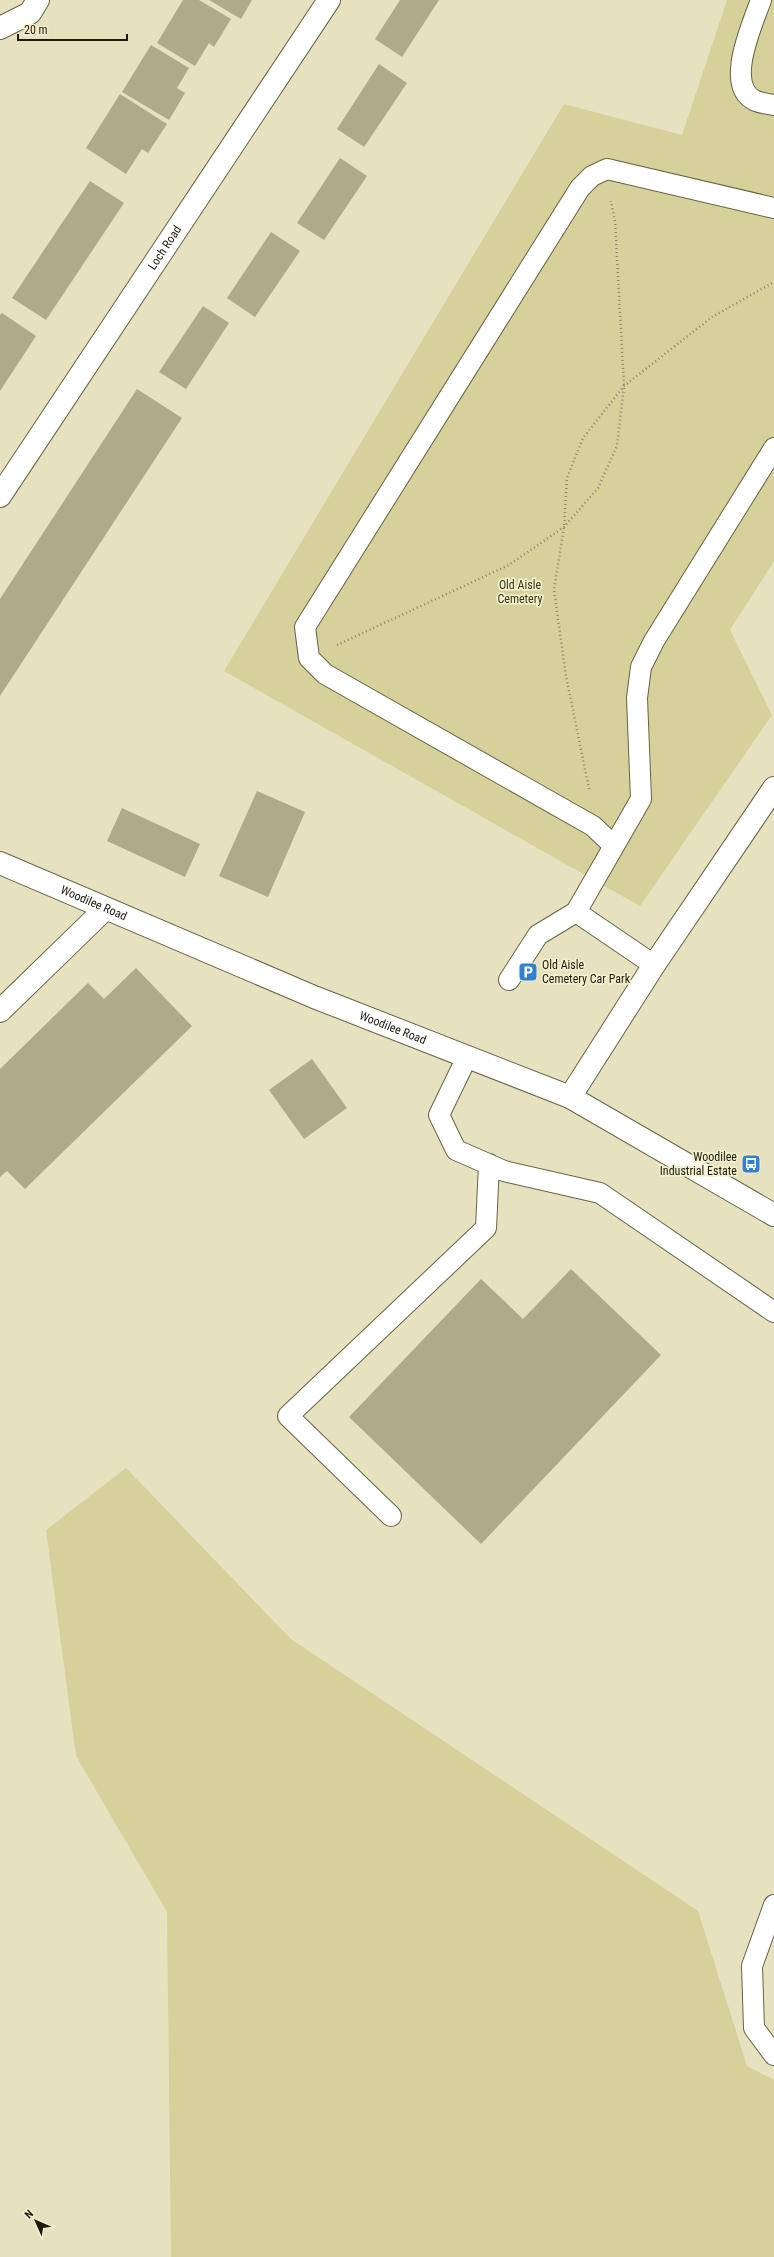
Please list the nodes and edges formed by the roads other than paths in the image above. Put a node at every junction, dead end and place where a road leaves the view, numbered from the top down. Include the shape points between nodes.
1 (38, 0) edge
2 (329, 0) edge
3 (761, 0) edge
4 (0, 28) edge
5 (774, 105) edge
6 (774, 208) edge
7 (774, 448) edge
8 (0, 496) edge
9 (774, 788) edge
10 (614, 846) junction
11 (0, 863) edge
12 (105, 909) junction
13 (576, 912) junction
14 (654, 965) junction
15 (509, 980) dead end
16 (0, 1011) edge
17 (467, 1057) junction
18 (570, 1097) junction
19 (489, 1164) junction
20 (774, 1215) edge
21 (774, 1312) edge
22 (391, 1516) dead end
23 (774, 1904) edge
24 (774, 2055) edge

1 - 4 street via 30,13
2 - 8 street, Loch Road
3 - 5 lane via 740,67 740,80 746,93 755,101
6 - 10 lane via 607,169 592,176 580,188 305,627 309,658 325,674 593,826
7 - 10 lane via 640,667 637,698 641,799
9 - 14 street
10 - 13 lane
11 - 12 street, Woodilee Road
12 - 16 street
12 - 17 street, Woodilee Road via 314,997
13 - 14 lane
13 - 15 lane via 538,935
14 - 18 street
17 - 18 street, Woodilee Road
17 - 19 lane via 439,1115 456,1150
18 - 20 street, Woodilee Road
19 - 21 lane via 504,1171 600,1193
19 - 22 lane via 486,1228 288,1416
23 - 24 lane via 752,1966 754,2028

